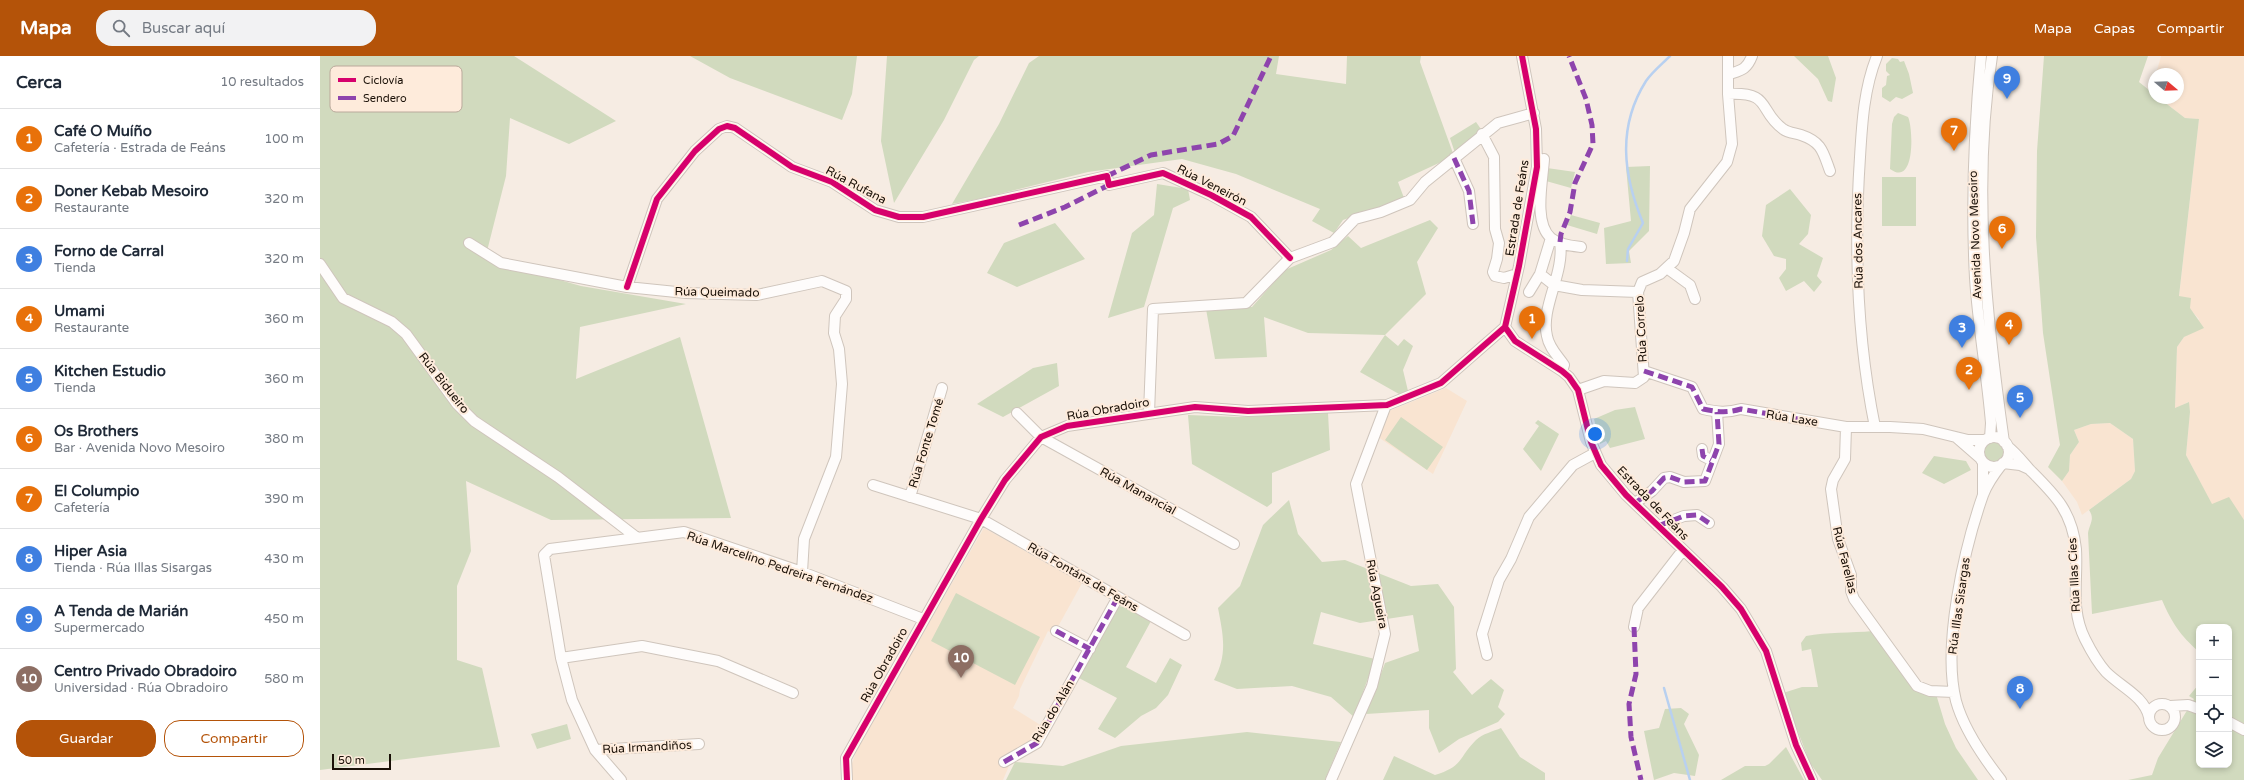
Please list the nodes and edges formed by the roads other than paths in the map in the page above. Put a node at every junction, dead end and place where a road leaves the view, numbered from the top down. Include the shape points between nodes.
1 (1522, 56) edge
2 (1728, 56) edge
3 (1752, 56) edge
4 (1877, 56) edge
5 (1981, 56) edge
6 (1992, 56) edge
7 (1730, 74) junction
8 (1728, 94) junction
9 (1534, 113) junction
10 (1482, 134) junction
11 (1537, 144) junction
12 (1454, 158) junction
13 (1830, 171) dead end
14 (1108, 180) joint
15 (1473, 224) dead end
16 (1556, 240) junction
17 (469, 243) dead end
18 (1581, 247) dead end
19 (1290, 258) junction
20 (320, 264) edge
21 (1668, 269) junction
22 (1517, 274) junction
23 (1540, 274) junction
24 (1554, 285) junction
25 (627, 287) junction
26 (1530, 292) dead end
27 (1638, 292) junction
28 (1695, 299) dead end
29 (1505, 327) junction
30 (1562, 371) junction
31 (1644, 371) junction
32 (942, 388) dead end
33 (1578, 390) junction
34 (1386, 405) junction
35 (1717, 412) junction
36 (1017, 413) dead end
37 (1149, 413) junction
38 (1875, 427) junction
39 (1846, 432) junction
40 (1041, 437) junction
41 (1955, 437) junction
42 (1987, 439) junction
43 (2006, 444) junction
44 (1702, 448) dead end
45 (1595, 453) junction
46 (1711, 460) junction
47 (1982, 461) junction
48 (2003, 464) junction
49 (2030, 470) junction
50 (873, 485) dead end
51 (1983, 494) junction
52 (910, 498) junction
53 (1635, 503) junction
54 (981, 518) junction
55 (1709, 523) dead end
56 (1658, 526) junction
57 (636, 537) junction
58 (1234, 544) dead end
59 (1683, 550) junction
60 (802, 572) junction
61 (1118, 597) junction
62 (923, 618) junction
63 (1634, 627) dead end
64 (1056, 632) dead end
65 (1185, 635) dead end
66 (1090, 649) junction
67 (1487, 655) dead end
68 (560, 658) junction
69 (1954, 692) junction
70 (793, 693) dead end
71 (2136, 696) junction
72 (2159, 704) junction
73 (2170, 706) junction
74 (2196, 708) edge
75 (2149, 717) junction
76 (2232, 724) edge
77 (2244, 730) edge
78 (699, 744) dead end
79 (595, 750) junction
80 (1004, 762) dead end
81 (621, 780) edge
82 (847, 780) edge
83 (1331, 780) edge
84 (1812, 780) edge
85 (2001, 780) edge

1 - 9 street, Estrada de Feáns
2 - 7 street
3 - 7 street via 1744,70
4 - 38 street, Rúa dos Ancares via 1869,75 1865,98 1857,231 1866,366
5 - 42 street, Avenida Novo Mesoiro via 1973,158 1974,232 1979,324 1990,419
6 - 43 street, Avenida Novo Mesoiro via 1983,160 1983,232 1989,326
7 - 8 street
8 - 13 street via 1746,93 1753,96 1765,106 1771,118 1784,130 1820,145
8 - 21 street via 1732,133 1730,156 1724,168 1690,209 1679,252
9 - 10 street via 1498,123
9 - 11 street, Estrada de Feáns
10 - 12 street
10 - 22 street via 1494,156 1495,228 1499,244 1493,272 1495,276 1504,278
11 - 16 street via 1544,154 1541,211 1546,231
11 - 22 street, Estrada de Feáns via 1537,167
12 - 15 street via 1469,191
12 - 19 street via 1425,182 1410,200 1355,219 1333,242
14 - 19 street, Rúa Veneirón via 1163,173 1251,217
14 - 25 street, Rúa Rufana via 923,217 899,217 876,210 832,182 792,167 735,128 727,126 719,129 695,151 657,199
16 - 18 street
16 - 23 street
16 - 24 street via 1562,253
17 - 25 street, Rúa Queimado via 501,263
19 - 37 street via 1246,303 1153,309
20 - 57 street, Rúa Bidueiro via 343,298 392,322 406,334 457,404 474,421 558,476
21 - 27 street, Rúa Correlo via 1642,282
21 - 28 street via 1690,285
22 - 29 street, Estrada de Feáns
23 - 24 street
23 - 26 street
24 - 27 street via 1582,290
24 - 30 street via 1546,323 1547,336 1551,347 1564,365
25 - 60 street, Rúa Queimado via 686,293 757,295 822,281 846,291 846,299 835,316 834,333 839,349 842,384 836,457 804,539
27 - 31 street, Rúa Correlo
29 - 30 street, Estrada de Feáns via 1515,341
29 - 34 street, Rúa Obradoiro via 1441,383
30 - 33 street, Estrada de Feáns
31 - 33 street, Rúa Correlo via 1644,376 1635,383 1604,381
31 - 35 street via 1692,387 1703,409
32 - 52 street, Rúa Fonte Tomé
33 - 45 street, Estrada de Feáns
34 - 37 street, Rúa Obradoiro via 1248,411 1196,407
34 - 83 street, Rúa Agueira via 1356,484 1385,634 1372,686
35 - 39 street, Rúa Laxe via 1741,409
35 - 46 street via 1719,444
36 - 40 street, Rúa Manancial
37 - 40 street, Rúa Obradoiro via 1067,426
38 - 39 street, Rúa Laxe
38 - 41 street, Rúa Laxe via 1923,430
39 - 69 street, Rúa Farellas via 1845,459 1832,480 1831,489 1838,539 1851,574 1851,591 1917,686 1930,691
40 - 54 street, Rúa Obradoiro via 1005,480
40 - 58 street, Rúa Manancial
41 - 42 street, Rúa Laxe
41 - 47 street, Rúa Laxe
42 - 43 street via 2000,439
42 - 47 street via 1979,448
43 - 48 street via 2008,456
43 - 49 street, Rúa Illas Cíes
44 - 46 street via 1703,456
45 - 53 street, Estrada de Feáns via 1601,465
45 - 67 street via 1573,465 1529,517 1511,560 1499,580 1482,634
46 - 53 street via 1705,481 1684,482 1670,477 1664,478
47 - 48 street via 1992,467
47 - 51 street, Rúa Illas Sisargas
48 - 49 street, Rúa Illas Cíes via 2020,465
48 - 51 street, Rúa Illas Sisargas
49 - 71 street, Rúa Illas Cíes via 2055,494 2071,528 2076,550 2076,618 2084,637 2093,655 2106,671 2118,684
50 - 52 street, Rúa Fonte Tomé
51 - 69 street, Rúa Illas Sisargas via 1958,599 1952,659
52 - 54 street, Rúa Fonte Tomé
53 - 56 street, Estrada de Feáns
54 - 61 street, Rúa Fontáns de Feáns
54 - 62 street, Rúa Obradoiro
55 - 56 street via 1697,515 1684,516
56 - 59 street, Estrada de Feáns
57 - 60 street, Rúa Marcelino Pedreira Fernández via 684,532
57 - 68 street, Rúa Marcelino Pedreira Fernández via 550,549 544,555
59 - 63 street via 1638,608
59 - 84 street, Estrada de Feáns via 1742,609 1758,637 1766,652 1796,745
60 - 62 street, Rúa Marcelino Pedreira Fernández
61 - 65 street, Rúa Fontáns de Feáns
61 - 66 street, Rúa do Alán
62 - 82 street, Rúa Obradoiro via 846,758
64 - 66 street
66 - 80 street, Rúa do Alán via 1036,743
68 - 70 street via 642,646 718,661
68 - 79 street, Rúa Marcelino Pedreira Fernández via 572,700
69 - 85 street, Rúa Illas Sisargas via 1962,720
71 - 72 street, Rúa Illas Cíes
71 - 75 street, Rúa Illas Cíes via 2147,708
72 - 73 street, Rúa Illas Cíes
72 - 75 street via 2150,711
73 - 74 street via 2188,705
73 - 75 street, Rúa Illas Cíes via 2175,717 2174,722 2165,730 2154,727
76 - 77 street
78 - 79 street, Rúa Irmandiños
79 - 81 street, Rúa Marcelino Pedreira Fernández

